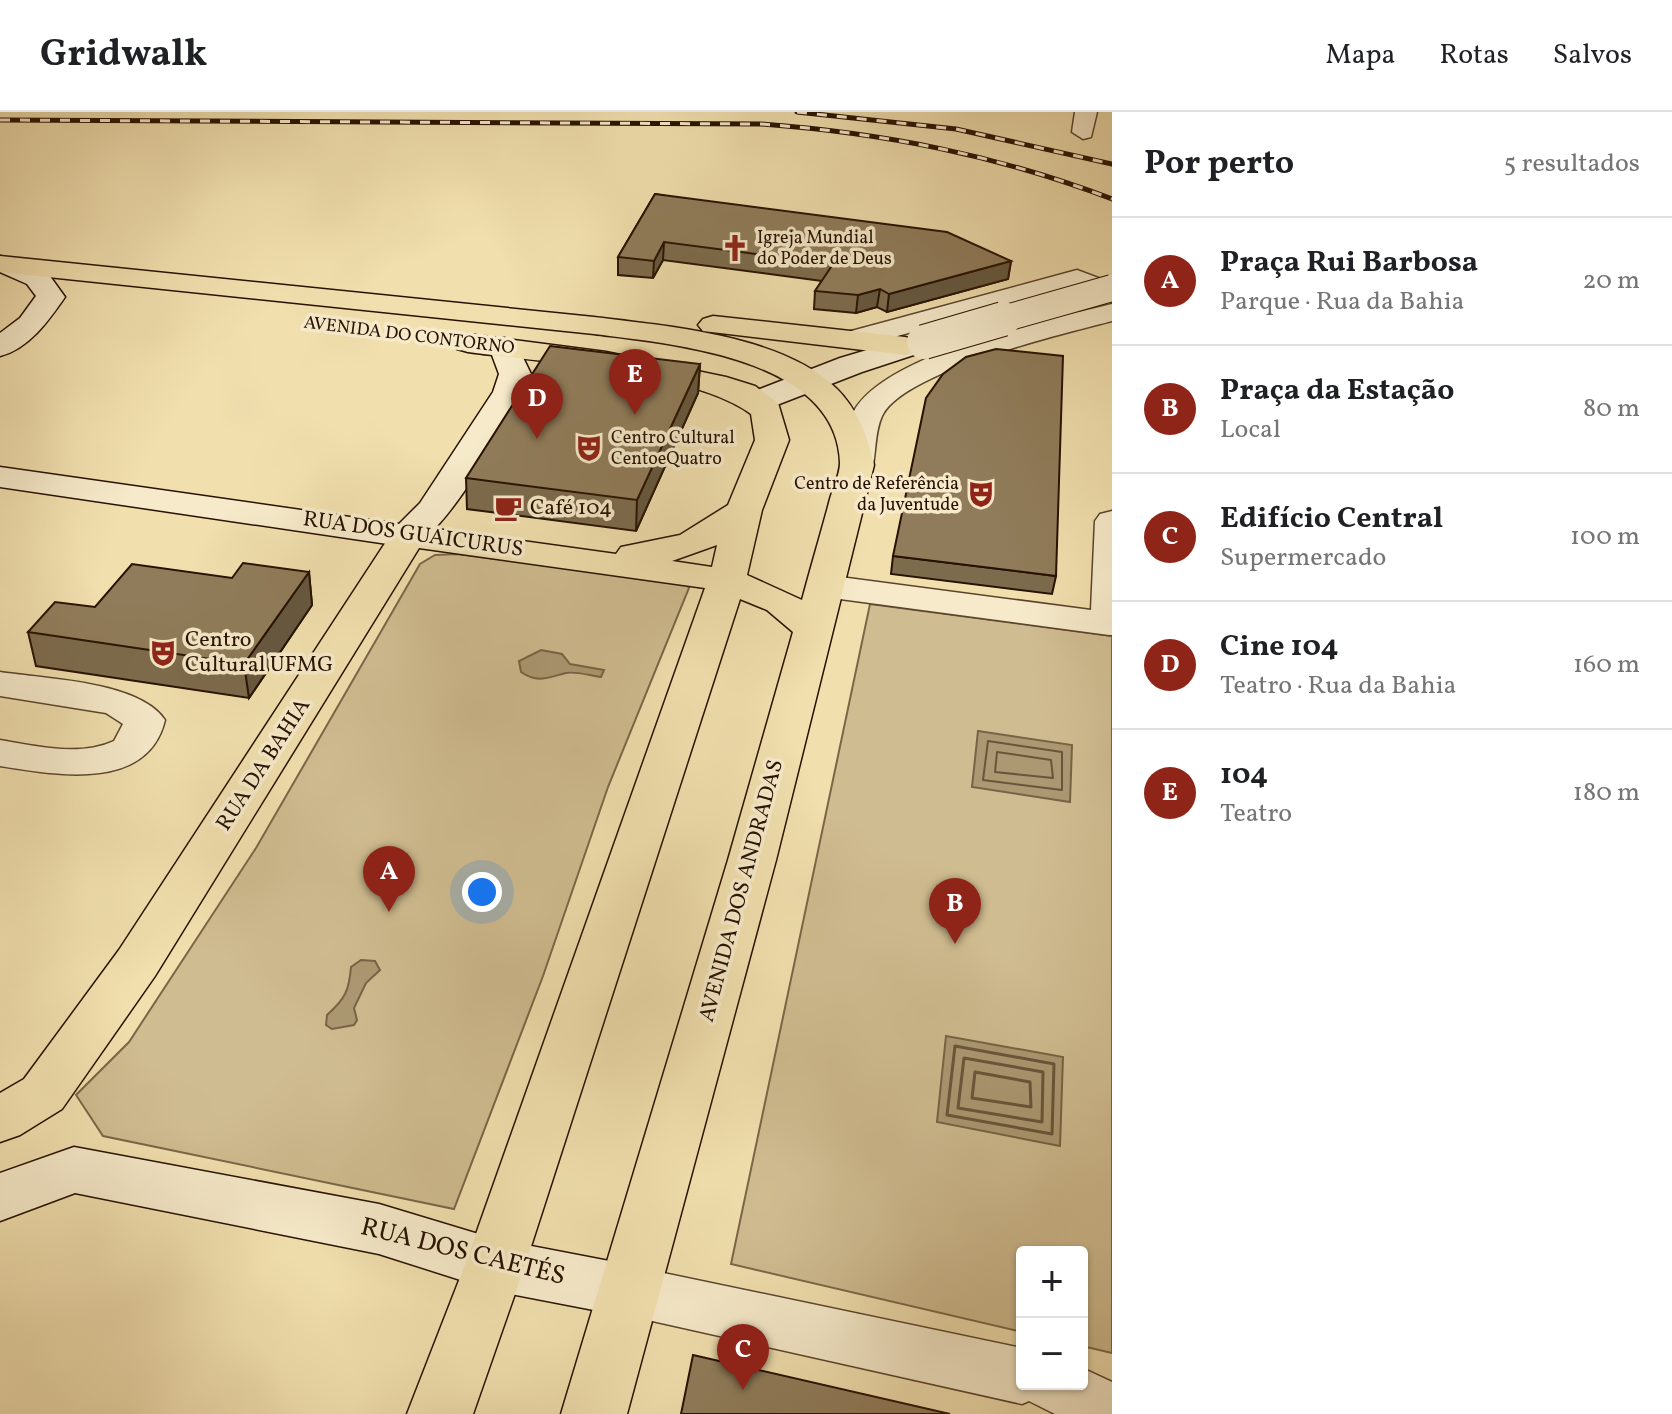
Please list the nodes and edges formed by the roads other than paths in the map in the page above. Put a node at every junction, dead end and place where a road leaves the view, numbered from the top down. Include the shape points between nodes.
1 (0, 264) edge
2 (0, 291) edge
3 (1112, 291) edge
4 (51, 297) junction
5 (206, 313) dead end
6 (1112, 313) edge
7 (558, 322) junction
8 (854, 339) junction
9 (440, 340) dead end
10 (915, 344) junction
11 (0, 347) edge
12 (504, 347) junction
13 (808, 380) junction
14 (758, 401) junction
15 (857, 465) junction
16 (0, 477) edge
17 (744, 510) junction
18 (1112, 521) edge
19 (408, 536) junction
20 (560, 555) junction
21 (727, 580) junction
22 (818, 607) junction
23 (0, 684) edge
24 (0, 753) edge
25 (0, 1120) edge
26 (0, 1197) edge
27 (495, 1265) junction
28 (630, 1291) junction
29 (1016, 1375) edge
30 (1066, 1390) edge
31 (440, 1414) edge
32 (594, 1414) edge
33 (1107, 1414) edge

1 - 4 street via 47,284
1 - 7 main road, AVENIDA DO CONTORNO
2 - 4 main road
3 - 8 street via 1077,278
3 - 10 street, bridge
4 - 5 main road
4 - 11 street via 30,324
6 - 15 street via 948,361 896,386 869,410
7 - 8 main road via 637,320
7 - 13 main road, AVENIDA DO CONTORNO via 743,352
8 - 10 main road
9 - 12 main road, AVENIDA DO CONTORNO
10 - 13 street
12 - 14 main road, AVENIDA DO CONTORNO via 694,378
12 - 19 street, RUA DA BAHIA via 515,374 509,392 433,510
13 - 14 street
13 - 15 main road, AVENIDA DOS ANDRADAS via 837,404 850,428
14 - 17 main road via 767,410 772,440
15 - 22 main road, AVENIDA DOS ANDRADAS
16 - 19 street, RUA DOS GUAICURUS
17 - 20 main road via 704,541 673,551
17 - 21 main road
18 - 22 street via 1109,624
19 - 20 main road, RUA DOS GUAICURUS
19 - 25 main road, RUA DA BAHIA via 137,963 43,1094
20 - 21 main road, RUA DOS GUAICURUS
21 - 22 main road, RUA DOS GUAICURUS via 781,602
21 - 27 main road
22 - 28 main road, AVENIDA DOS ANDRADAS
23 - 24 street via 118,703 145,720 140,739 119,754 93,761 52,762
26 - 27 street, RUA DOS CAETÉS via 74,1170 379,1229
27 - 28 street, RUA DOS CAETÉS
27 - 31 main road
28 - 29 street, RUA DOS CAETÉS
28 - 32 main road, AVENIDA DOS ANDRADAS
30 - 33 street

